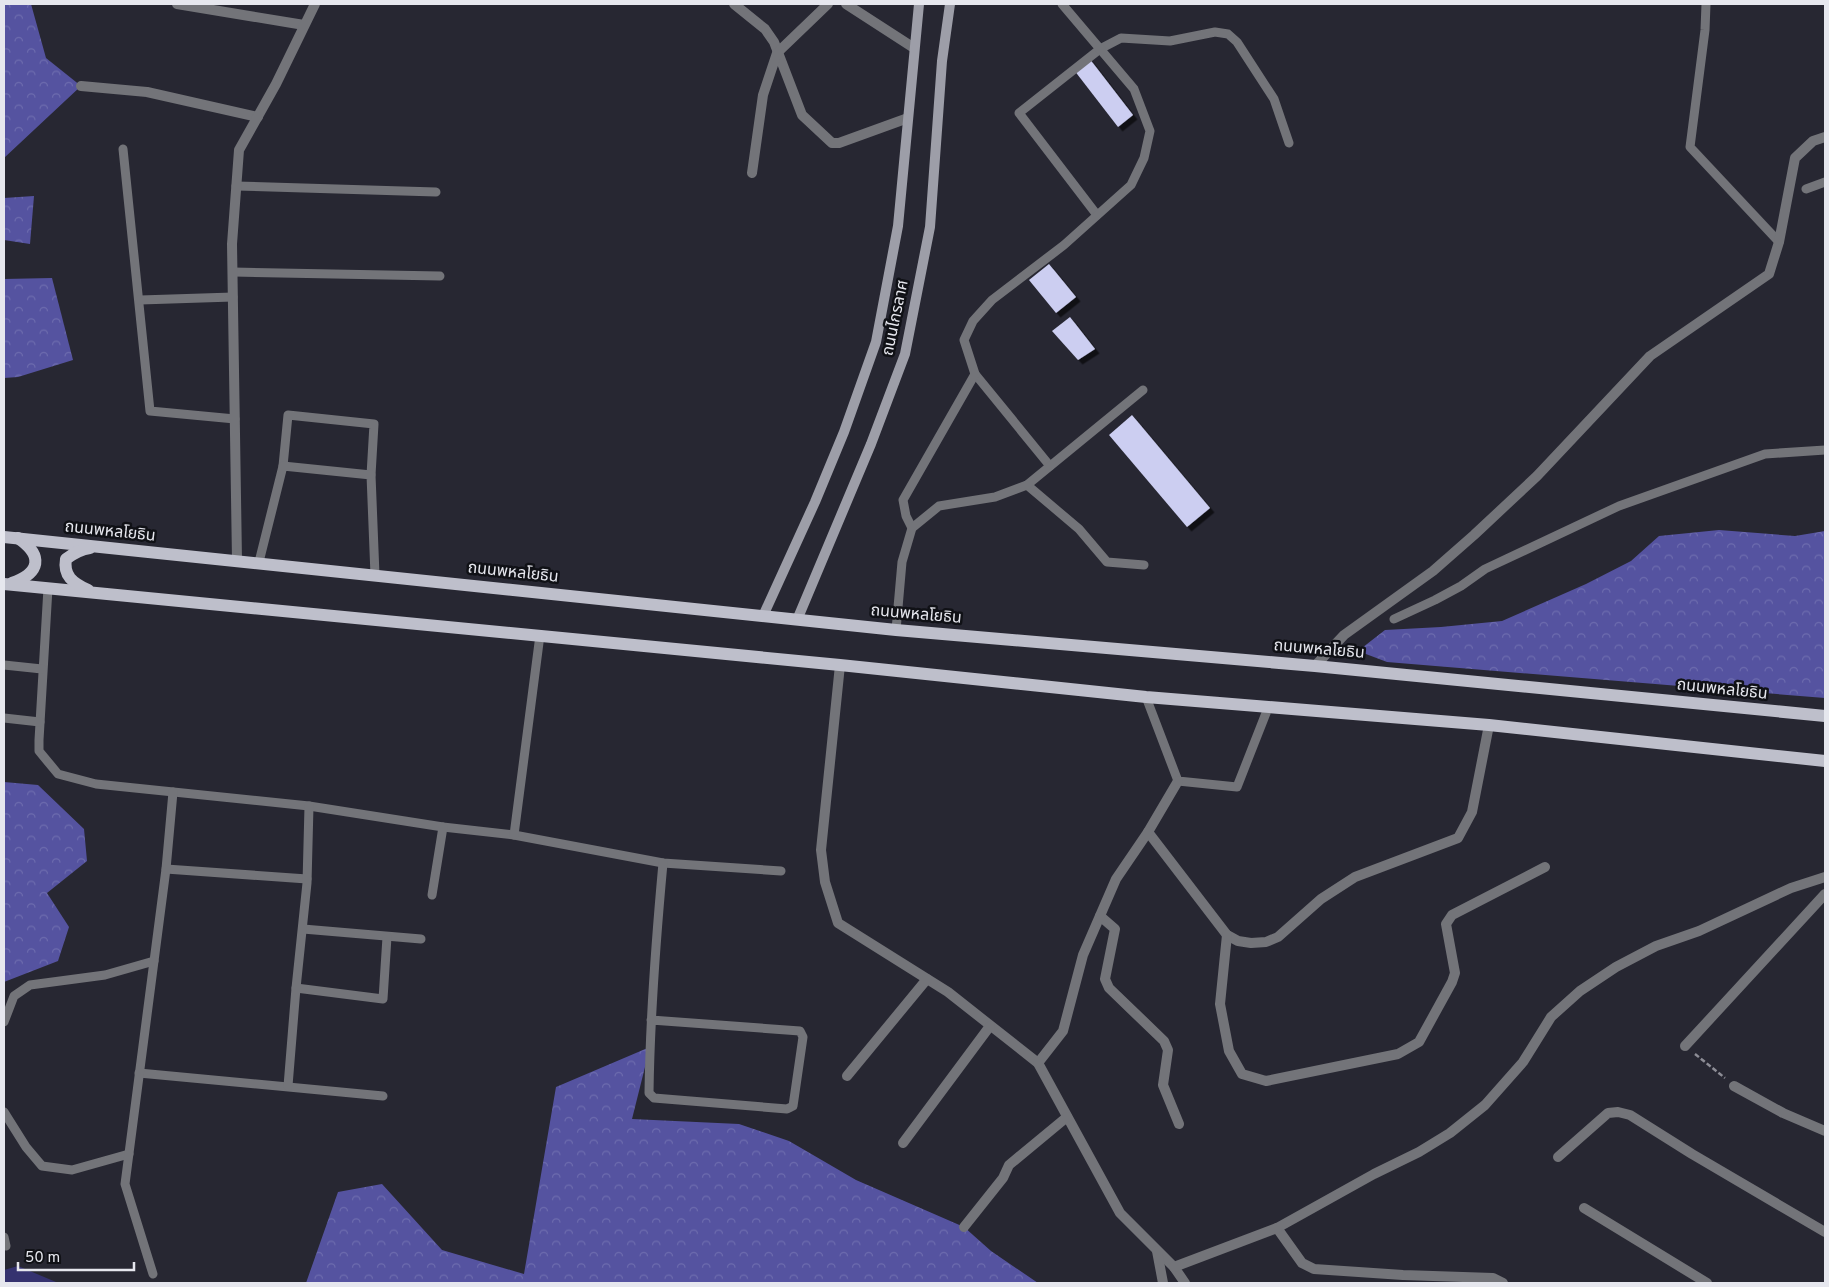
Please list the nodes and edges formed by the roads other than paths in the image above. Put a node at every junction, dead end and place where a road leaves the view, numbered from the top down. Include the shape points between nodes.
1 (177, 4) edge
2 (314, 4) edge
3 (734, 4) edge
4 (828, 4) edge
5 (846, 4) edge
6 (919, 4) edge
7 (950, 4) edge
8 (1062, 4) edge
9 (1706, 4) edge
10 (304, 24) junction
11 (914, 48) junction
12 (1100, 49) junction
13 (777, 53) junction
14 (81, 86) dead end
15 (258, 117) junction
16 (908, 118) junction
17 (1825, 137) edge
18 (1289, 143) dead end
19 (123, 150) dead end
20 (752, 173) dead end
21 (1825, 182) edge
22 (236, 186) junction
23 (1806, 189) dead end
24 (436, 192) dead end
25 (1097, 215) junction
26 (1779, 242) junction
27 (233, 272) junction
28 (440, 276) dead end
29 (233, 297) junction
30 (140, 300) junction
31 (975, 374) junction
32 (1143, 390) dead end
33 (235, 419) junction
34 (1825, 450) edge
35 (282, 466) junction
36 (1050, 466) junction
37 (371, 475) junction
38 (1027, 485) junction
39 (912, 528) junction
40 (4, 537) edge
41 (18, 538) junction
42 (98, 547) junction
43 (237, 560) junction
44 (260, 562) junction
45 (1144, 566) dead end
46 (375, 575) junction
47 (6, 584) edge
48 (48, 588) junction
49 (95, 593) junction
50 (763, 616) junction
51 (1394, 618) dead end
52 (797, 620) junction
53 (896, 630) junction
54 (540, 636) junction
55 (4, 665) edge
56 (840, 665) junction
57 (1315, 666) junction
58 (42, 669) junction
59 (1146, 697) junction
60 (1268, 708) junction
61 (1825, 716) edge
62 (4, 718) edge
63 (40, 722) junction
64 (1489, 726) junction
65 (1825, 761) edge
66 (1178, 781) junction
67 (173, 792) junction
68 (309, 806) junction
69 (443, 828) junction
70 (1148, 832) junction
71 (514, 835) junction
72 (663, 862) junction
73 (1545, 867) dead end
74 (166, 869) junction
75 (781, 871) dead end
76 (1825, 877) edge
77 (307, 879) junction
78 (1825, 894) edge
79 (432, 895) dead end
80 (1100, 916) junction
81 (303, 929) junction
82 (1227, 935) junction
83 (387, 936) junction
84 (421, 940) dead end
85 (154, 961) junction
86 (927, 979) junction
87 (296, 988) junction
88 (651, 1020) junction
89 (4, 1022) edge
90 (990, 1026) junction
91 (1685, 1046) road end
92 (1038, 1063) junction
93 (139, 1073) junction
94 (847, 1076) dead end
95 (288, 1086) junction
96 (1734, 1086) road end
97 (383, 1096) dead end
98 (4, 1112) edge
99 (1067, 1117) junction
100 (1179, 1124) dead end
101 (1825, 1131) edge
102 (903, 1143) dead end
103 (128, 1154) junction
104 (1558, 1157) dead end
105 (1584, 1208) dead end
106 (964, 1227) dead end
107 (1276, 1228) junction
108 (1825, 1232) edge
109 (1157, 1251) junction
110 (1174, 1267) junction
111 (153, 1274) dead end
112 (1163, 1283) edge
113 (1185, 1283) edge
114 (1503, 1283) edge
115 (1708, 1283) edge

1 - 10 street
2 - 10 street
3 - 13 street via 765,29
4 - 13 street
5 - 11 street
6 - 11 main road, ถนนไกรลาศ
7 - 52 main road, ถนนไกรลาศ via 942,61 930,227 905,354
8 - 12 lane
9 - 26 lane via 1690,147
10 - 15 street
11 - 16 main road, ถนนไกรลาศ
12 - 18 lane via 1121,38 1170,41 1215,32 1228,34 1238,42 1274,98
12 - 25 lane via 1134,89 1150,131 1144,158 1131,186
12 - 25 lane via 1019,113
13 - 16 street via 802,115 832,143
13 - 20 street via 763,95
14 - 15 street via 147,92
15 - 22 street via 239,150
16 - 50 main road, ถนนไกรลาศ via 898,226 876,342 844,432
17 - 26 street via 1813,141 1795,158
19 - 30 lane
21 - 23 lane
22 - 24 lane
22 - 27 street
25 - 31 lane via 992,300 973,321 964,340
26 - 57 street via 1769,274 1650,356 1537,476 1474,536 1433,571 1344,635
27 - 28 lane
27 - 29 street
29 - 30 lane
29 - 33 street
30 - 33 lane via 150,410
31 - 36 lane
31 - 39 lane via 903,500
32 - 36 lane
33 - 43 street
34 - 51 lane via 1765,454 1619,506 1484,569 1461,586
35 - 37 lane
35 - 37 lane via 288,416 297,416 374,424
35 - 44 lane
36 - 38 lane
37 - 46 lane
38 - 39 lane via 994,497 940,506
38 - 45 lane via 1079,529 1108,562
39 - 53 lane via 902,562
40 - 41 main road, ถนนพหลโยธิน
41 - 42 main road, ถนนพหลโยธิน
41 - 47 main road via 33,552 35,566 25,578
42 - 43 main road, ถนนพหลโยธิน
42 - 49 main road via 77,552 66,559 65,566 66,575 73,582
43 - 44 main road, ถนนพหลโยธิน
44 - 46 main road, ถนนพหลโยธิน
46 - 50 main road, ถนนพหลโยธิน
47 - 48 main road
48 - 49 main road
48 - 58 lane
49 - 54 main road
50 - 52 main road, ถนนพหลโยธิน
52 - 53 main road, ถนนพหลโยธิน
53 - 57 main road, ถนนพหลโยธิน
54 - 56 main road
54 - 71 lane
55 - 58 lane
56 - 59 main road
56 - 86 street via 821,850 825,882 838,924
57 - 61 main road, ถนนพหลโยธิน
58 - 63 lane
59 - 60 main road
59 - 66 lane
60 - 64 main road
60 - 66 lane via 1237,787
62 - 63 lane
63 - 67 lane via 39,751 58,774 96,784
64 - 65 main road
64 - 82 street via 1472,812 1458,838 1355,877 1321,899 1272,940 1251,943
66 - 70 street
67 - 68 lane
67 - 74 lane
68 - 69 lane
68 - 77 lane
69 - 71 lane
69 - 79 lane
70 - 80 street via 1116,879
70 - 82 street
71 - 72 lane
72 - 75 lane
72 - 88 lane
73 - 82 street via 1452,915 1446,924 1455,973 1452,982 1419,1042 1398,1054 1266,1081 1242,1074 1229,1051 1220,1004
74 - 77 lane
74 - 85 lane
76 - 107 street via 1791,888 1699,931 1656,946 1616,967 1580,991 1551,1017 1523,1062 1485,1105 1450,1133
77 - 81 lane
78 - 91 street
80 - 92 street via 1083,955 1063,1032
80 - 100 street via 1115,929 1105,979 1108,988 1164,1041 1168,1050 1162,1084
81 - 83 lane
81 - 87 lane
83 - 84 lane
83 - 87 lane via 383,999
85 - 89 lane via 105,975 30,985 14,996
85 - 93 lane
86 - 90 street
86 - 94 street
87 - 95 lane
88 - 88 lane via 800,1032 803,1037 793,1106 787,1109 654,1098 649,1093
90 - 92 street
90 - 102 street
92 - 99 street
93 - 95 lane
93 - 103 lane
95 - 97 lane
96 - 101 street via 1783,1114
98 - 103 lane via 42,1166 72,1170
99 - 106 street via 1009,1165 1003,1178
99 - 109 street via 1120,1213
103 - 111 lane via 125,1184
104 - 108 street via 1608,1113 1630,1115
105 - 115 street
107 - 110 street
107 - 114 street via 1302,1263 1314,1268 1493,1278
109 - 110 street
109 - 112 street
110 - 113 street

